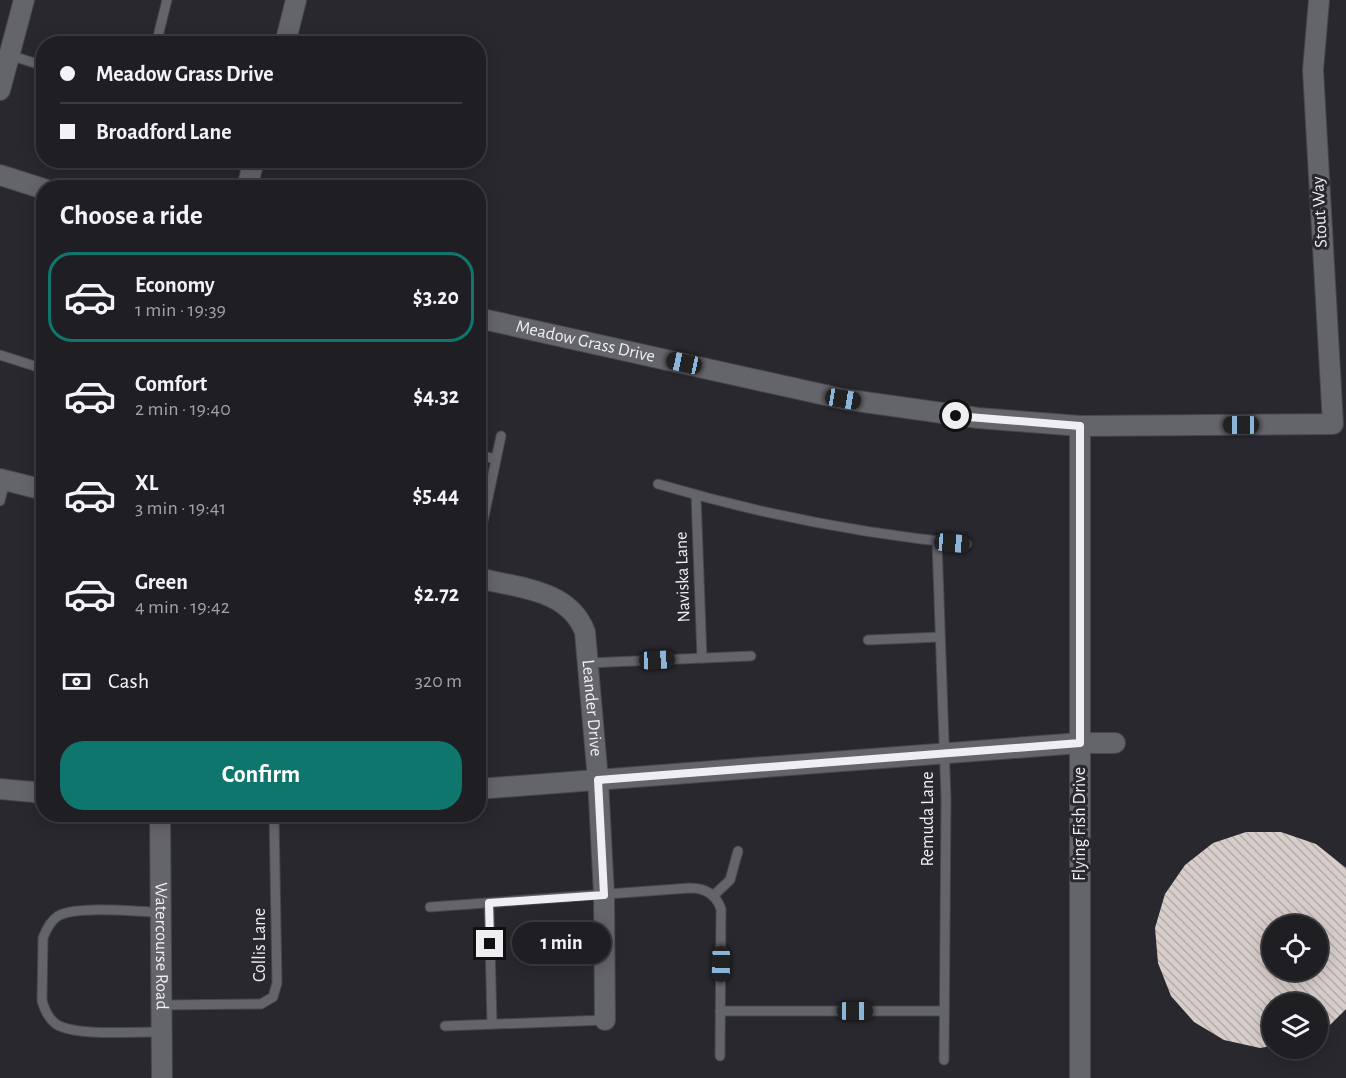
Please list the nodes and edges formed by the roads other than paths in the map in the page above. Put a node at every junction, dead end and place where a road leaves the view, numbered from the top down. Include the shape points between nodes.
1 (24, 0) edge
2 (168, 0) edge
3 (296, 0) edge
4 (1319, 0) edge
5 (158, 36) edge
6 (287, 36) edge
7 (9, 55) junction
8 (36, 63) edge
9 (0, 90) edge
10 (0, 175) edge
11 (36, 186) edge
12 (486, 320) edge
13 (0, 355) edge
14 (36, 366) edge
15 (1333, 424) joint
16 (1080, 426) junction
17 (501, 436) dead end
18 (486, 457) edge
19 (496, 459) junction
20 (3, 480) edge
21 (658, 484) dead end
22 (36, 487) edge
23 (696, 495) junction
24 (0, 501) edge
25 (486, 507) edge
26 (937, 541) junction
27 (967, 544) dead end
28 (486, 580) edge
29 (940, 637) junction
30 (868, 640) dead end
31 (751, 656) dead end
32 (702, 658) junction
33 (588, 663) junction
34 (1080, 743) junction
35 (1115, 743) dead end
36 (944, 754) junction
37 (598, 780) junction
38 (486, 788) edge
39 (0, 789) edge
40 (36, 792) edge
41 (160, 822) edge
42 (274, 822) edge
43 (738, 851) dead end
44 (604, 895) junction
45 (713, 896) junction
46 (489, 903) junction
47 (430, 907) dead end
48 (160, 912) junction
49 (162, 1005) junction
50 (720, 1011) junction
51 (944, 1011) junction
52 (605, 1020) joint
53 (492, 1024) junction
54 (445, 1026) dead end
55 (162, 1032) junction
56 (720, 1056) dead end
57 (944, 1060) dead end
58 (162, 1078) edge
59 (1080, 1078) edge

1 - 7 street via 11,34
2 - 5 lane
3 - 6 street
4 - 15 street, Stout Way via 1313,70
7 - 8 lane
7 - 9 street
10 - 11 street
12 - 16 street, Meadow Grass Drive via 843,399 978,418
13 - 14 lane
15 - 16 street, Meadow Grass Drive
16 - 34 street, Flying Fish Drive
17 - 19 lane
18 - 19 lane
19 - 25 lane
20 - 22 street
20 - 24 lane
21 - 23 lane
23 - 26 lane via 816,524
23 - 32 lane, Naviska Lane
26 - 27 lane
26 - 29 lane, Remuda Lane
28 - 33 street, Leander Drive via 550,595 567,605 585,632
29 - 30 lane
29 - 36 lane, Remuda Lane
31 - 32 lane
32 - 33 lane
33 - 37 street, Leander Drive
34 - 35 street
34 - 36 street
34 - 59 street, Flying Fish Drive
36 - 37 street
36 - 51 lane, Remuda Lane
37 - 38 street
37 - 44 street, Leander Drive
39 - 40 street
41 - 48 street, Watercourse Road
42 - 49 lane, Collis Lane via 277,983 273,997 261,1004
43 - 45 lane via 730,880
44 - 45 lane via 699,888
44 - 46 lane
44 - 52 street, Leander Drive
45 - 50 lane via 721,917
46 - 47 lane
46 - 53 lane
48 - 49 street, Watercourse Road
48 - 55 lane via 73,911 52,921 43,938 42,1000 55,1023 71,1030
49 - 55 street, Watercourse Road
50 - 51 lane
50 - 56 lane
51 - 57 lane, Remuda Lane
52 - 53 lane
53 - 54 lane
55 - 58 street, Watercourse Road

